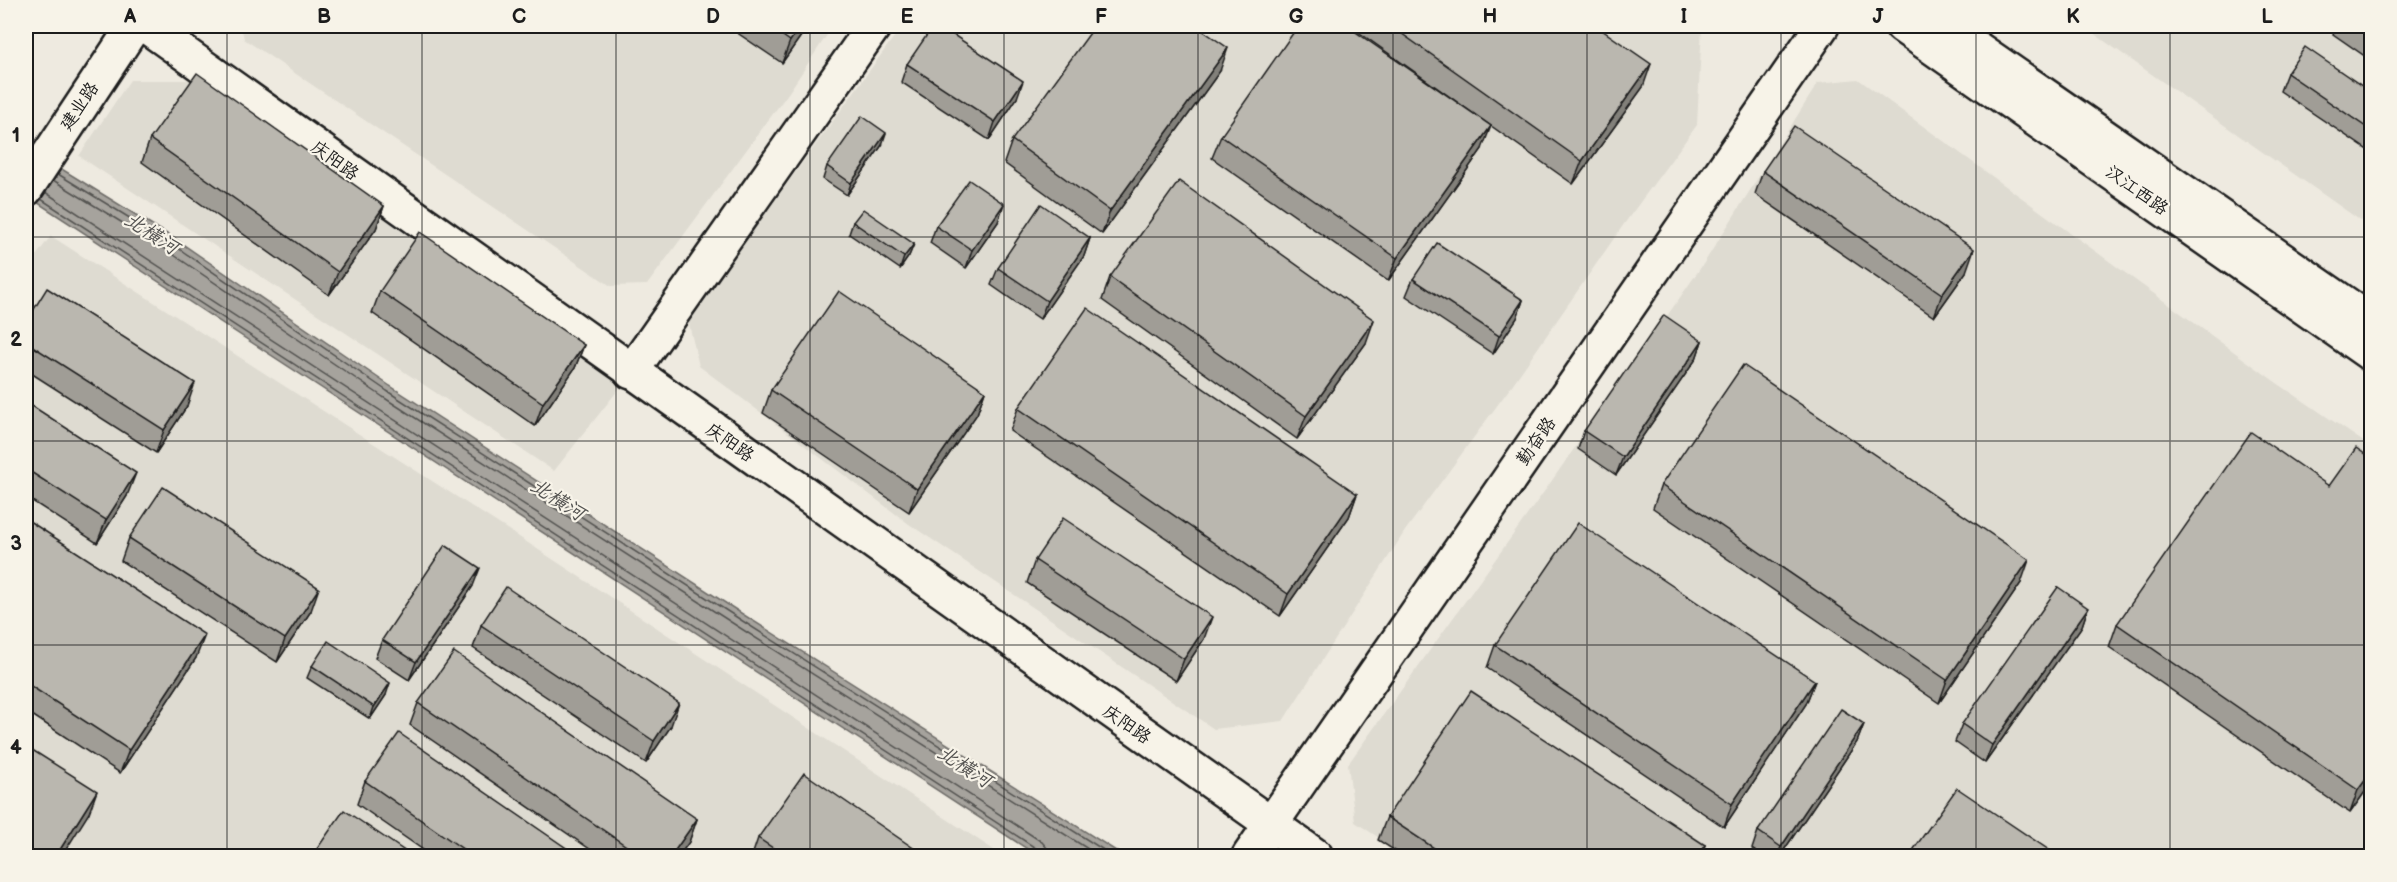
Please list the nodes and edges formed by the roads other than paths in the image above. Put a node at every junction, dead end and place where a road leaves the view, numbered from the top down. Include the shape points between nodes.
1 (134, 26) edge
2 (146, 26) edge
3 (873, 26) edge
4 (1822, 26) edge
5 (1902, 26) edge
6 (1945, 26) edge
7 (26, 189) edge
8 (2372, 322) edge
9 (2372, 355) edge
10 (631, 372) junction
11 (1271, 826) junction
12 (1249, 856) edge
13 (1316, 856) edge

1 - 7 street, 建业路
2 - 10 street, 庆阳路
3 - 10 street
4 - 11 street, 勤奋路
5 - 9 street, 汉江西路
6 - 8 street, 汉江西路
10 - 11 street, 庆阳路
11 - 12 street, 勤奋路
11 - 13 street, 庆阳路

